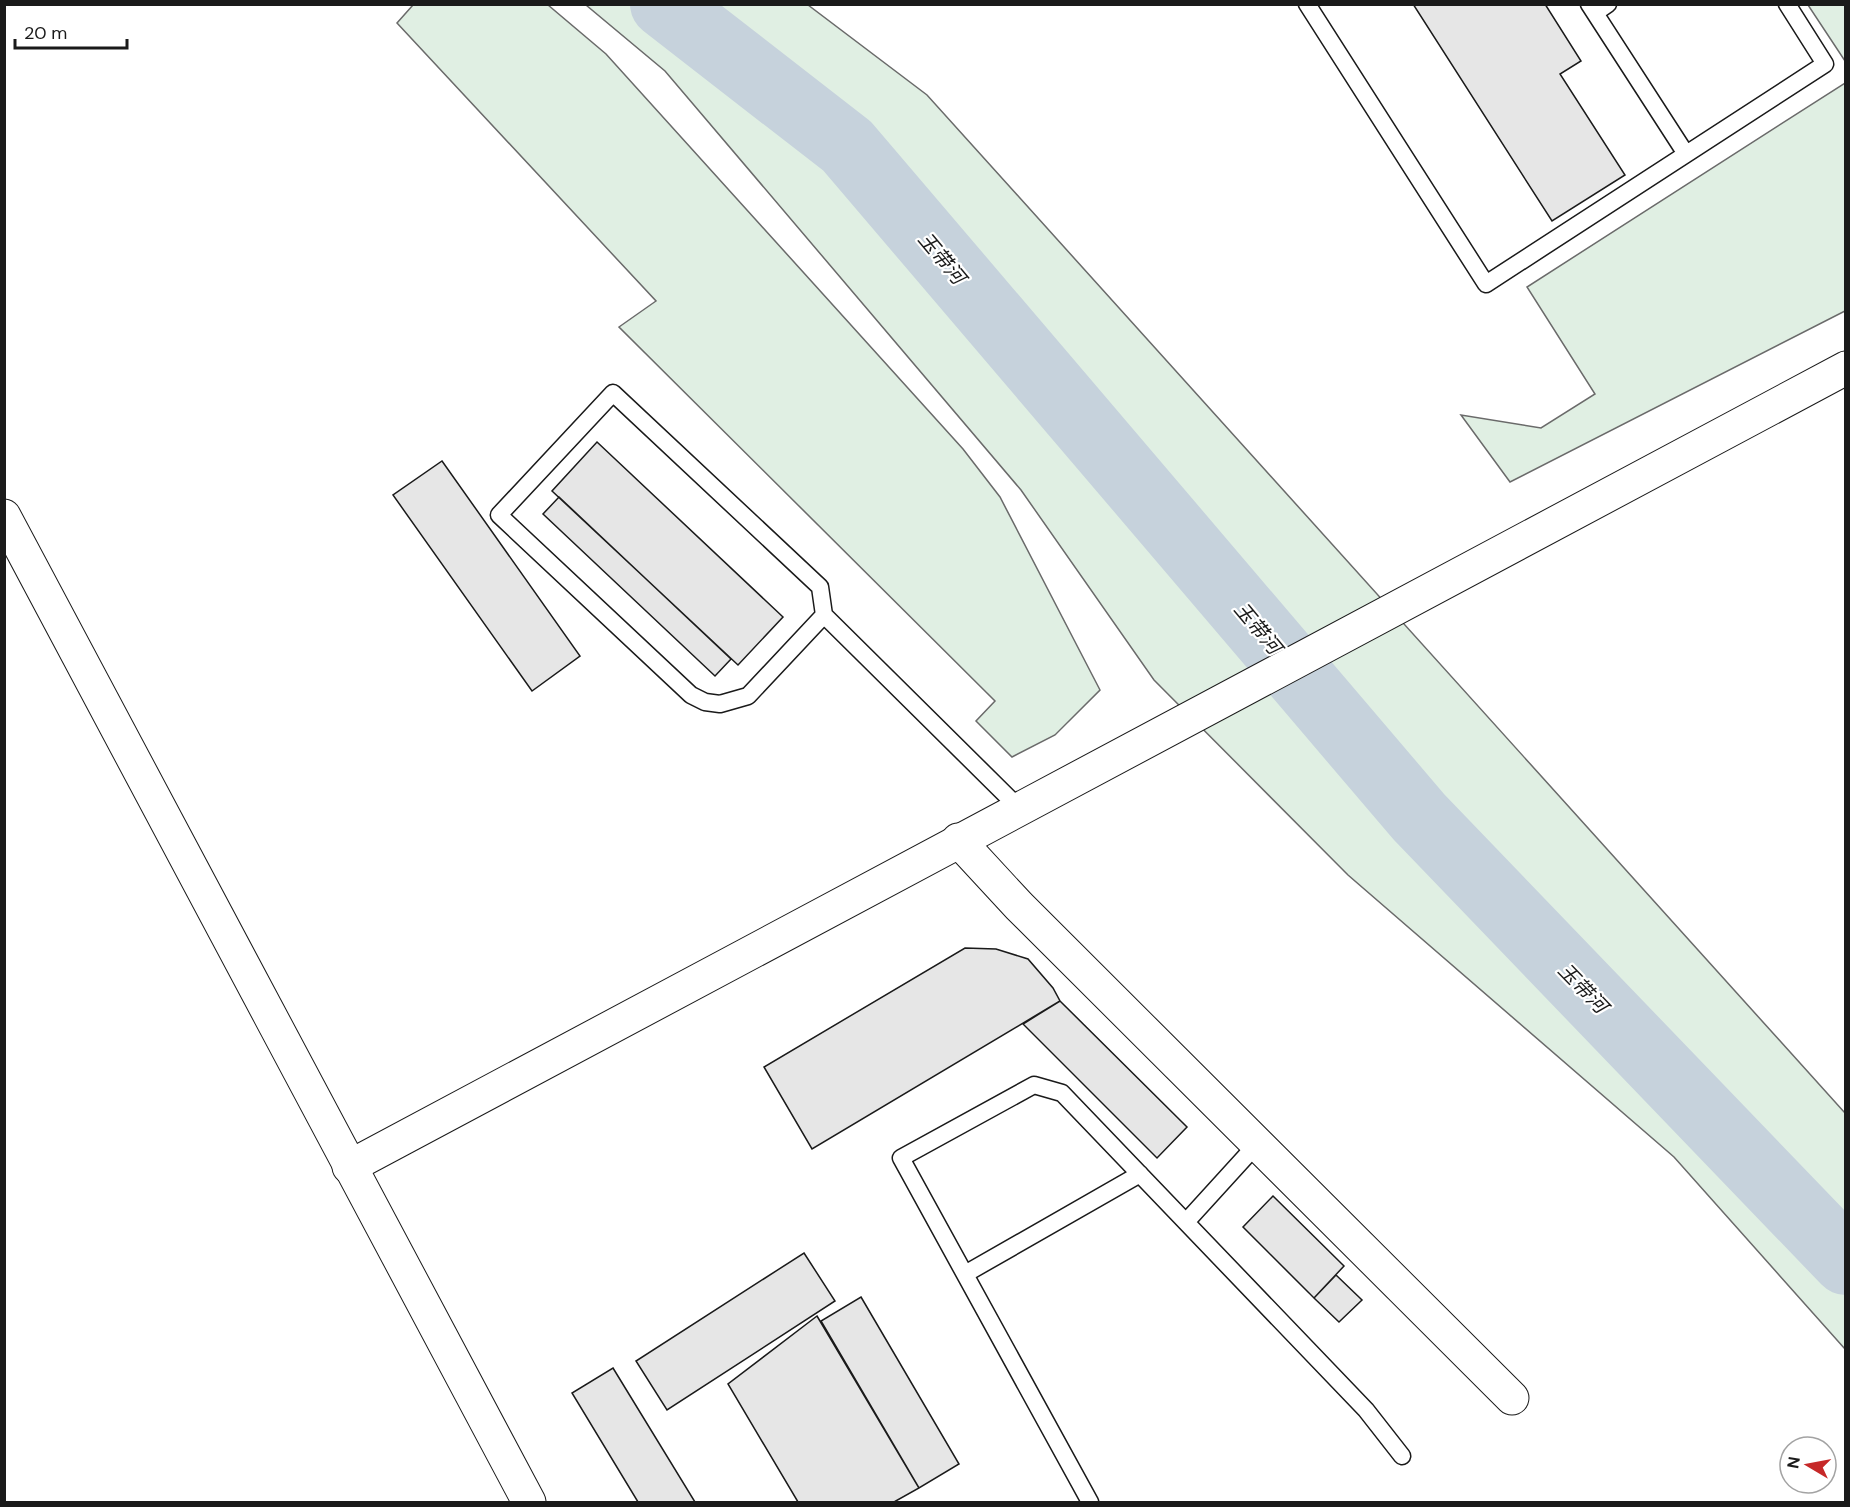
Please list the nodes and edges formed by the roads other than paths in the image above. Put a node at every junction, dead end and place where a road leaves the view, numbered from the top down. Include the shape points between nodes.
1 (1307, 4) edge
2 (1787, 4) edge
3 (1597, 7) edge
4 (1686, 154) junction
5 (1845, 368) edge
6 (4, 516) edge
7 (824, 615) junction
8 (1019, 808) junction
9 (958, 840) junction
10 (1257, 1144) junction
11 (349, 1167) junction
12 (1140, 1174) junction
13 (1186, 1222) junction
14 (965, 1274) junction
15 (1512, 1398) dead end
16 (1402, 1456) dead end
17 (529, 1503) edge
18 (1090, 1503) edge

1 - 4 lane via 1486,284
2 - 4 lane via 1825,64
3 - 4 lane
5 - 8 main road
6 - 11 main road
7 - 7 lane via 748,696 720,704 705,702 691,695 499,515 613,393 820,587
7 - 8 lane
8 - 9 main road
9 - 10 main road
9 - 11 main road
10 - 13 lane
10 - 15 main road
11 - 17 main road
12 - 13 lane
12 - 14 lane
12 - 14 lane via 1062,1093 1034,1085 902,1158
13 - 16 lane via 1366,1410
14 - 18 lane

